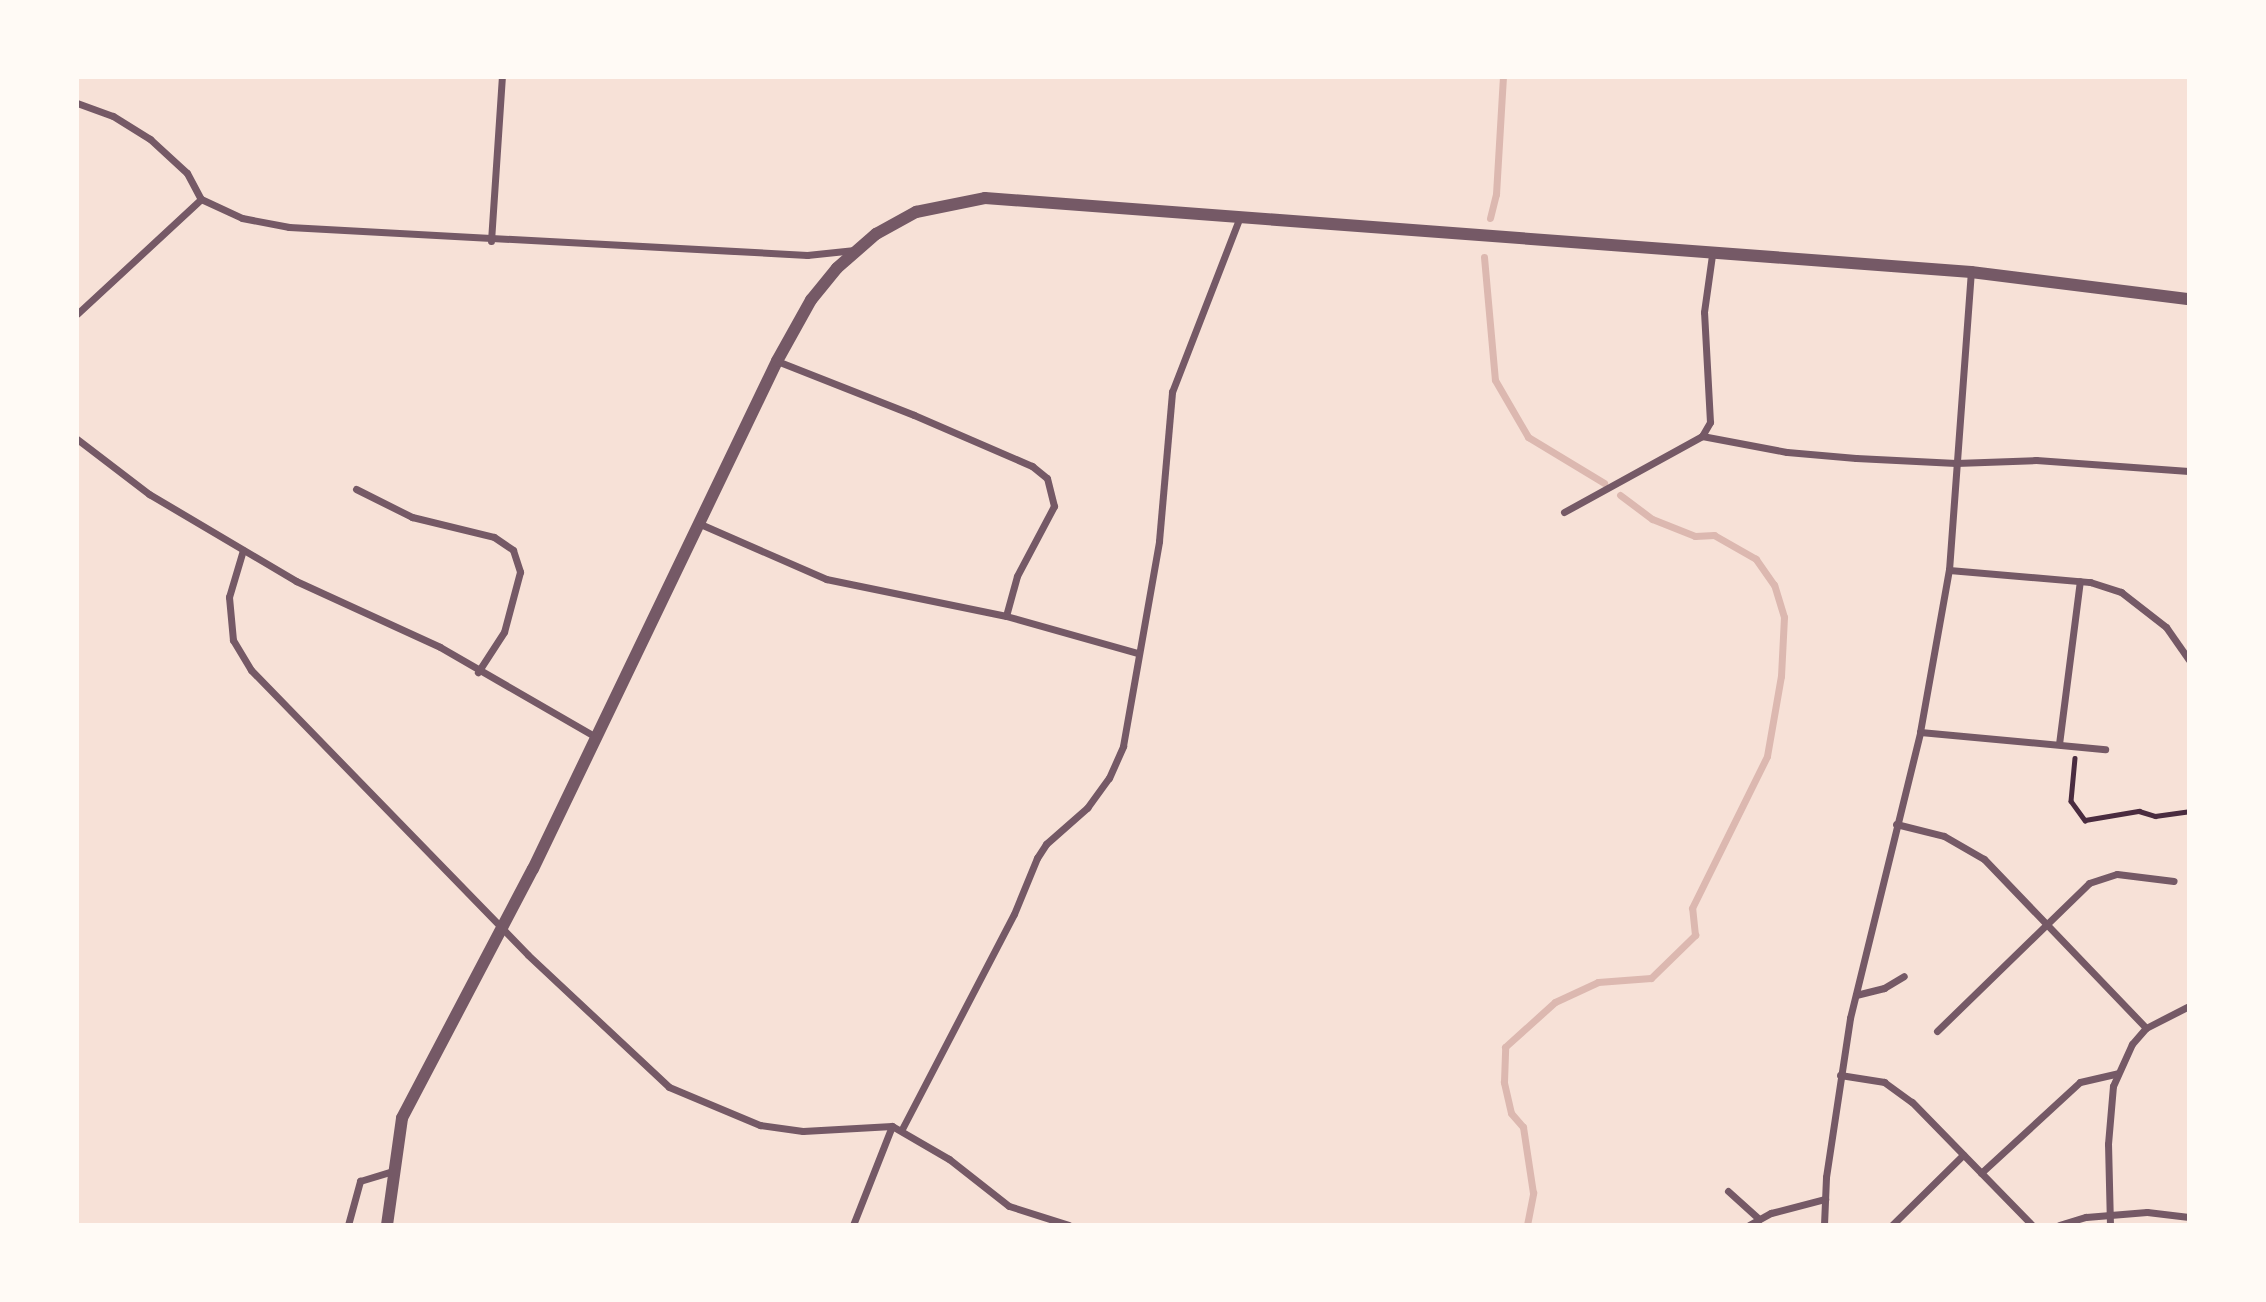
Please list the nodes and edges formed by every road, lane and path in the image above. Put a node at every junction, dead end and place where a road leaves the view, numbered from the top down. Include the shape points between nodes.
1 (502, 77) edge
2 (77, 103) edge
3 (201, 199) junction
4 (1239, 219) junction
5 (491, 241) junction
6 (855, 250) junction
7 (1712, 255) junction
8 (1971, 272) junction
9 (2189, 299) edge
10 (77, 314) edge
11 (777, 361) junction
12 (1702, 436) junction
13 (77, 439) edge
14 (1956, 463) junction
15 (2189, 471) edge
16 (356, 489) dead end
17 (1564, 512) dead end
18 (697, 522) junction
19 (243, 550) junction
20 (1949, 570) junction
21 (2080, 581) junction
22 (1006, 616) junction
23 (1138, 653) junction
24 (2189, 660) edge
25 (478, 672) junction
26 (1920, 733) junction
27 (596, 737) junction
28 (2059, 744) junction
29 (2076, 746) junction
30 (2105, 749) dead end
31 (2189, 811) edge
32 (1896, 824) junction
33 (2174, 881) dead end
34 (2049, 923) junction
35 (502, 928) junction
36 (1904, 976) dead end
37 (1856, 995) junction
38 (2189, 1006) edge
39 (2146, 1028) junction
40 (1937, 1031) dead end
41 (2118, 1073) junction
42 (1840, 1075) junction
43 (892, 1126) junction
44 (902, 1129) junction
45 (1963, 1155) junction
46 (391, 1171) junction
47 (1981, 1173) junction
48 (1728, 1191) dead end
49 (1825, 1199) junction
50 (2189, 1217) edge
51 (1759, 1219) junction
52 (2109, 1221) edge
53 (348, 1225) edge
54 (387, 1225) edge
55 (853, 1225) edge
56 (1069, 1225) edge
57 (1749, 1225) edge
58 (1824, 1225) edge
59 (1892, 1225) edge
60 (2032, 1225) edge
61 (2059, 1225) edge

1 - 5 street
2 - 3 street via 113,116 150,139 187,173
3 - 5 street via 242,218 289,228
3 - 10 street
4 - 6 street via 985,198 916,212
4 - 7 street
4 - 23 street via 1172,392 1160,541
5 - 6 street via 807,255
6 - 11 street via 811,300
7 - 8 street
7 - 12 street via 1704,312 1710,422
8 - 9 street
8 - 14 street
11 - 18 street
11 - 22 street via 914,415 1031,466 1047,478 1054,506 1017,576
12 - 14 street via 1787,452
12 - 17 street
13 - 19 street via 149,495
14 - 15 street via 2036,460
14 - 20 street
16 - 25 street via 412,517 494,537 513,550 520,572 504,632
18 - 22 street via 826,579
18 - 27 street
19 - 25 street via 356,611 440,647
19 - 35 street via 229,597 233,640 244,662
20 - 21 street
20 - 26 street
21 - 24 street via 2121,592 2146,608
21 - 28 street
22 - 23 street
23 - 44 street via 1123,746 1109,778 1037,859 1014,914
25 - 27 street
26 - 28 street
26 - 32 street
27 - 35 street
28 - 29 street
29 - 30 street
29 - 31 path via 2071,801 2085,820 2139,811 2155,816
32 - 34 street via 1944,836 1984,859
32 - 37 street
33 - 34 street via 2134,874 2101,878 2079,891
34 - 39 street
34 - 40 street
35 - 43 street via 669,1087 760,1125 803,1131
35 - 46 street via 402,1118
36 - 37 street via 1884,988
37 - 42 street
38 - 39 street
39 - 41 street
41 - 47 street via 2080,1082
41 - 52 street via 2109,1105
42 - 45 street via 1885,1082 1912,1102
42 - 49 street
43 - 44 street
43 - 55 street
44 - 56 street via 1009,1206
45 - 47 street
45 - 59 street
46 - 53 street via 360,1181
46 - 54 street
47 - 60 street
48 - 51 street
49 - 51 street
49 - 58 street
50 - 52 street via 2147,1212
51 - 57 street
52 - 61 street

